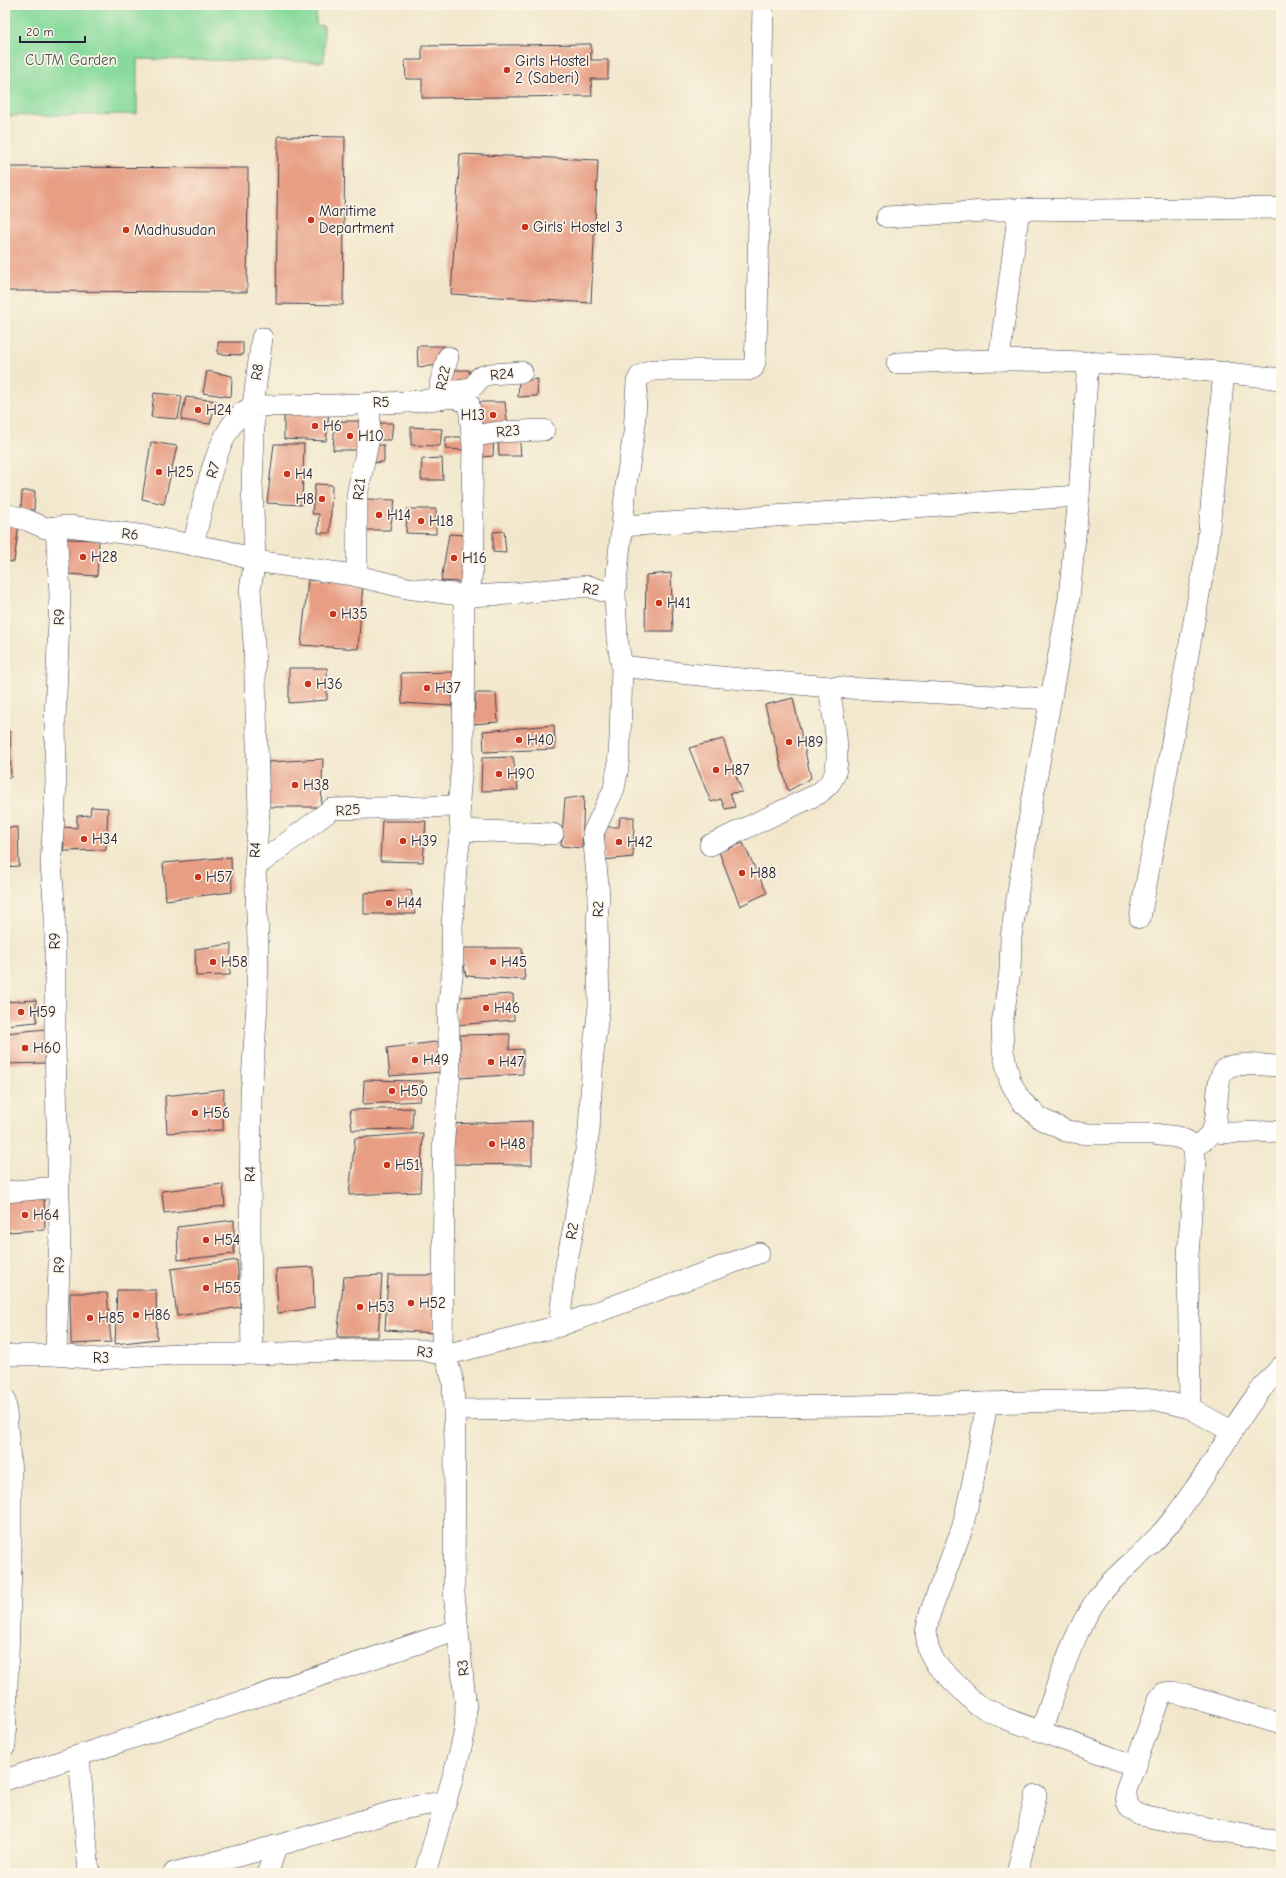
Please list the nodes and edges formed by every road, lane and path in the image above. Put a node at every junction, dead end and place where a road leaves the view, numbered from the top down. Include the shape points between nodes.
1 (764, 5) edge
2 (1019, 208) junction
3 (1281, 208) edge
4 (887, 217) dead end
5 (262, 338) dead end
6 (448, 357) dead end
7 (999, 360) junction
8 (1088, 362) junction
9 (897, 363) dead end
10 (522, 372) dead end
11 (1224, 372) junction
12 (1281, 379) edge
13 (440, 395) junction
14 (469, 397) junction
15 (370, 403) junction
16 (253, 406) junction
17 (544, 430) dead end
18 (472, 436) junction
19 (1079, 496) junction
20 (5, 514) edge
21 (622, 526) junction
22 (56, 527) junction
23 (194, 545) junction
24 (256, 562) junction
25 (357, 576) junction
26 (615, 592) junction
27 (467, 596) junction
28 (622, 666) junction
29 (829, 687) junction
30 (1050, 699) junction
31 (459, 806) junction
32 (461, 830) junction
33 (553, 834) dead end
34 (710, 845) dead end
35 (255, 867) junction
36 (1140, 918) dead end
37 (1281, 1066) edge
38 (1281, 1131) edge
39 (1212, 1132) junction
40 (1194, 1148) junction
41 (58, 1187) junction
42 (5, 1192) edge
43 (759, 1253) dead end
44 (559, 1326) junction
45 (252, 1354) junction
46 (5, 1355) edge
47 (56, 1355) junction
48 (444, 1355) junction
49 (1281, 1367) edge
50 (5, 1399) edge
51 (987, 1403) junction
52 (1190, 1408) junction
53 (455, 1410) junction
54 (1230, 1432) junction
55 (8, 1566) edge
56 (458, 1630) junction
57 (1281, 1724) edge
58 (1041, 1731) junction
59 (5, 1746) edge
60 (79, 1756) junction
61 (1135, 1766) junction
62 (5, 1780) edge
63 (1036, 1795) dead end
64 (446, 1802) junction
65 (1281, 1842) edge
66 (276, 1846) junction
67 (90, 1873) edge
68 (174, 1873) edge
69 (268, 1873) edge
70 (426, 1873) edge
71 (1017, 1873) edge

1 - 21 street via 755,362 753,368 748,370 652,370 640,376 637,382 634,433
2 - 3 street
2 - 4 street
2 - 7 street
5 - 16 street, R8
6 - 13 street, R22 via 440,384
7 - 8 street
7 - 9 street
8 - 11 street
8 - 19 street
10 - 14 street, R24 via 480,377
11 - 12 street
11 - 36 street via 1207,550
13 - 14 street, R5
13 - 15 street, R5
14 - 18 street
15 - 16 street, R5
15 - 25 street, R21 via 369,438 357,495
16 - 23 street, R7 via 238,417 220,449 204,499
16 - 24 street via 252,482
17 - 18 street, R23
18 - 27 street via 474,543
19 - 21 street
19 - 30 street via 1069,598
20 - 22 street, R6 via 45,528
21 - 26 street
22 - 23 street, R6 via 69,526
22 - 41 street, R9 via 60,594 55,720 56,783 51,864 55,914
23 - 24 street, R6 via 226,551
24 - 25 street
24 - 35 street, R4 via 250,589 259,811
25 - 27 street via 407,588
26 - 27 street, R2 via 588,586
26 - 28 street, R2 via 616,639
27 - 31 street via 464,606 463,751
28 - 29 street
28 - 44 street, R2 via 618,767 614,789 593,833 599,896 599,1006 593,1054 589,1131 566,1265
29 - 30 street
29 - 34 street via 838,763 834,777 827,787 818,794
30 - 40 street via 1011,937 1010,972 1002,1024 1003,1051 1010,1081 1021,1101 1041,1119 1066,1131 1178,1137
31 - 32 street
31 - 35 street, R25 via 332,809
32 - 33 street
32 - 48 street via 452,927 453,969 448,1009 450,1072 443,1148
35 - 45 street, R4 via 258,940 257,1004 251,1079
37 - 39 street via 1239,1065 1229,1066 1223,1071 1219,1081 1216,1122
38 - 39 street
39 - 40 street
40 - 52 street via 1188,1255
41 - 42 street
41 - 47 street, R9 via 60,1235
43 - 44 street
44 - 48 street
45 - 47 street, R3 via 177,1354 99,1359
45 - 48 street, R3 via 372,1349 423,1350
46 - 47 street, R3
48 - 53 street, R3 via 454,1380
49 - 54 street via 1257,1394
50 - 55 street via 11,1474
51 - 52 street via 1154,1399
51 - 53 street
51 - 58 street via 962,1529 930,1613 926,1632 928,1650 936,1664 976,1704 1004,1718
52 - 54 street
53 - 56 street, R3 via 454,1592
54 - 58 street via 1197,1487 1168,1527 1116,1577 1088,1612
55 - 59 street
56 - 60 street
56 - 64 street, R3 via 464,1675 465,1730
57 - 61 street via 1178,1693 1164,1693 1159,1699
58 - 61 street
60 - 62 street
60 - 67 street
61 - 65 street via 1126,1790 1126,1803 1132,1811 1140,1815
63 - 71 street
64 - 66 street via 402,1809
64 - 70 street, R3
66 - 68 street
66 - 69 street

